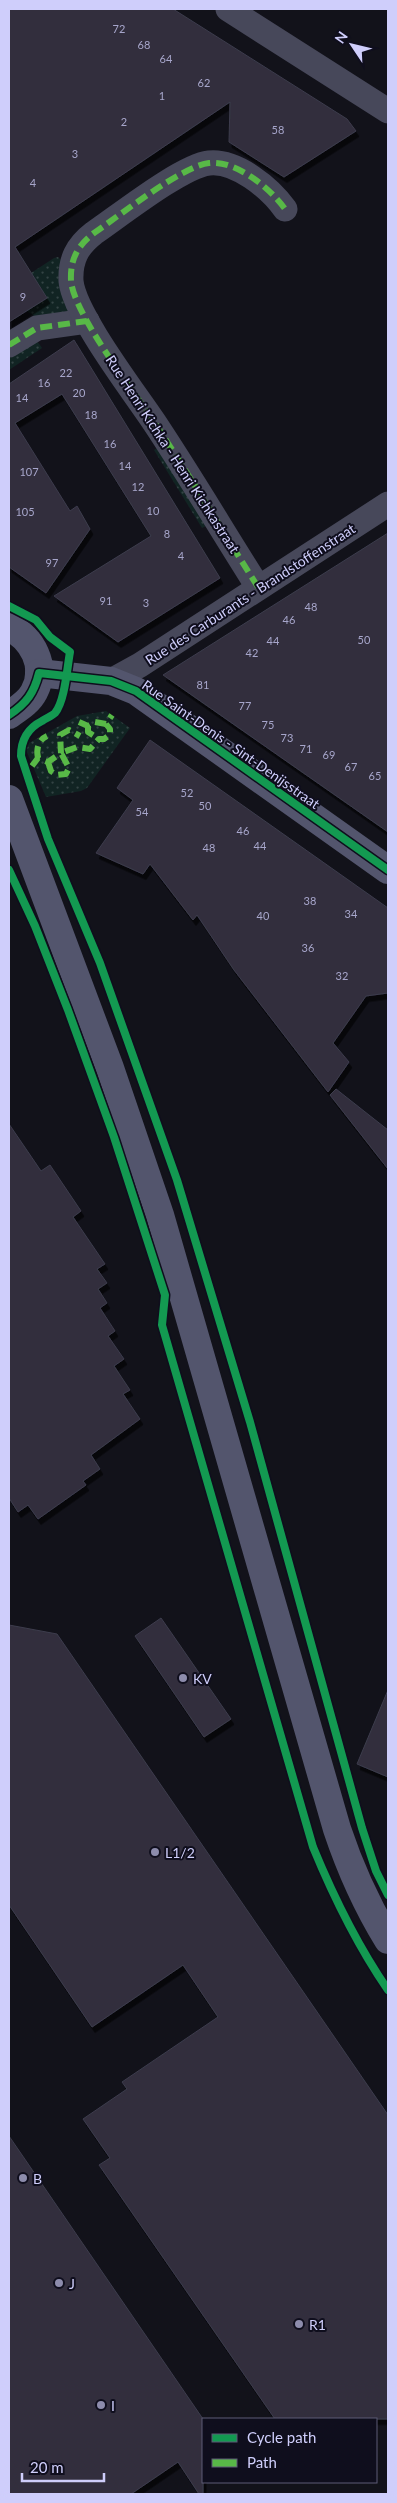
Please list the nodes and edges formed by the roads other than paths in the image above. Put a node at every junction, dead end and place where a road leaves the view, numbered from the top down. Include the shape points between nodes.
1 (228, 9) edge
2 (388, 111) edge
3 (285, 209) dead end
4 (87, 321) junction
5 (9, 345) edge
6 (388, 504) edge
7 (258, 587) junction
8 (9, 627) edge
9 (39, 673) junction
10 (111, 681) junction
11 (9, 714) edge
12 (9, 800) edge
13 (388, 870) edge
14 (388, 1940) edge

1 - 2 street
3 - 4 street, Rue Henri Kichka - Henri Kichkastraat via 264,186 228,166 209,163 184,171 94,232 74,254 71,283
4 - 5 street via 37,328
4 - 7 street, Rue Henri Kichka - Henri Kichkastraat
6 - 7 street, Rue des Carburants - Brandstoffenstraat
7 - 10 street, Rue des Carburants - Brandstoffenstraat
8 - 9 main road via 26,638 36,654
9 - 10 main road, Rue Saint-Denis - Sint-Denijsstraat
9 - 11 main road via 35,691 24,706
10 - 13 main road, Rue Saint-Denis - Sint-Denijsstraat via 136,691
12 - 14 main road via 110,1068 160,1215 337,1829 366,1902

